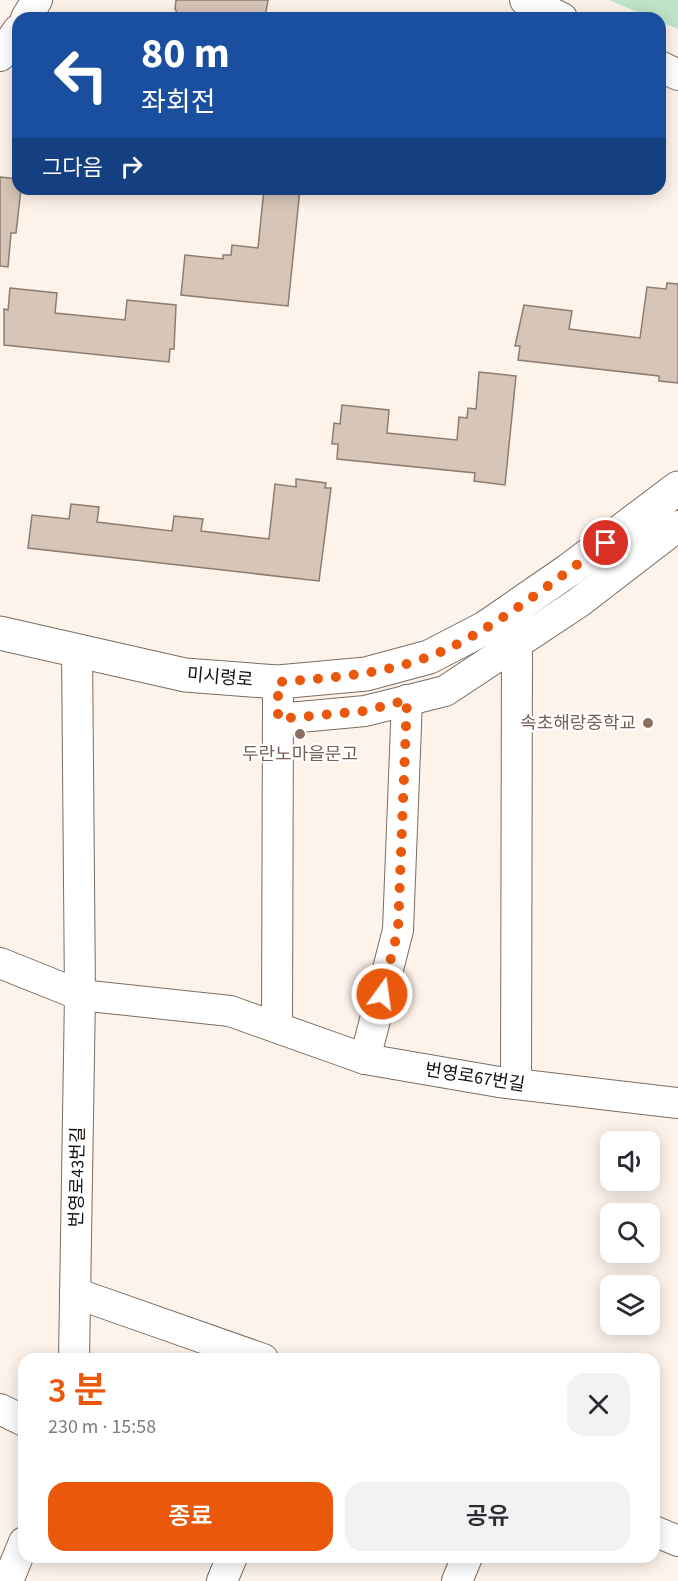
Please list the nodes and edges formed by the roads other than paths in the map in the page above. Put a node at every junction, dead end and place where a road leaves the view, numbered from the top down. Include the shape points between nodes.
1 (525, 0) edge
2 (550, 12) edge
3 (12, 39) edge
4 (0, 56) edge
5 (678, 488) edge
6 (678, 526) edge
7 (0, 633) edge
8 (517, 642) junction
9 (77, 650) junction
10 (278, 682) junction
11 (407, 700) junction
12 (278, 719) junction
13 (0, 963) edge
14 (80, 996) junction
15 (277, 1026) junction
16 (365, 1059) junction
17 (516, 1084) junction
18 (678, 1103) edge
19 (75, 1293) junction
20 (74, 1353) edge
21 (246, 1353) edge
22 (0, 1409) edge
23 (18, 1418) edge
24 (660, 1534) edge
25 (678, 1541) edge
26 (18, 1557) edge
27 (230, 1563) edge
28 (464, 1563) edge
29 (8, 1581) edge
30 (222, 1581) edge
31 (457, 1581) edge

1 - 2 street
3 - 4 street
5 - 10 main road, 미시령로 via 494,621 429,657 366,674
6 - 8 street via 578,603
7 - 9 main road, 미시령로
8 - 11 street via 445,691
8 - 17 street
9 - 10 main road, 미시령로 via 185,675
9 - 14 street, 번영로43번길
10 - 12 street
11 - 12 street via 365,711
11 - 16 street via 398,930
12 - 15 street
13 - 14 street, 번영로67번길
14 - 15 street, 번영로67번길 via 230,1011
14 - 19 street, 번영로43번길
15 - 16 street, 번영로67번길
16 - 17 street, 번영로67번길
17 - 18 street, 번영로67번길
19 - 20 street, 번영로43번길
19 - 21 street
22 - 23 street
24 - 25 street
26 - 29 street
27 - 30 street
28 - 31 street

